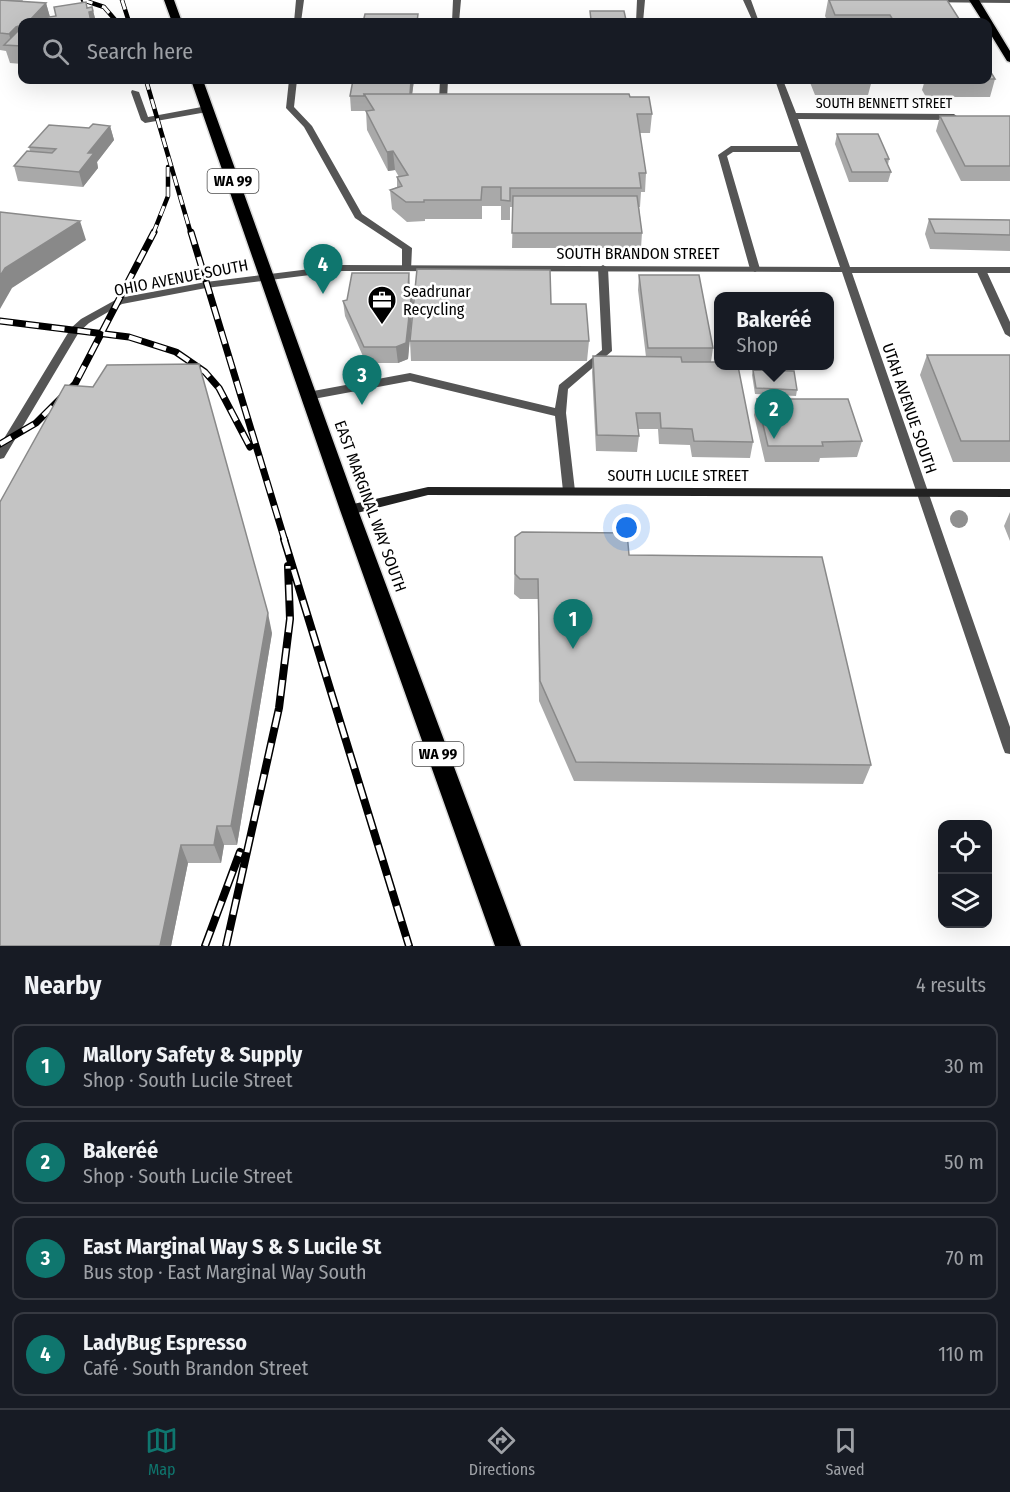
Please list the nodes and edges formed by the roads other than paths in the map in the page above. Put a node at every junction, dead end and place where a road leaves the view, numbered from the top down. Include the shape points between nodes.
1 (169, 0) edge
2 (300, 0) edge
3 (457, 0) edge
4 (641, 0) edge
5 (747, 0) edge
6 (914, 0) edge
7 (974, 1) edge
8 (1010, 1) edge
9 (176, 18) edge
10 (298, 18) edge
11 (456, 18) edge
12 (640, 18) edge
13 (754, 18) edge
14 (985, 18) edge
15 (992, 30) edge
16 (1010, 59) edge
17 (198, 84) edge
18 (292, 84) edge
19 (444, 84) edge
20 (781, 84) edge
21 (135, 92) dead end
22 (443, 100) edge
23 (207, 109) junction
24 (793, 116) junction
25 (960, 117) edge
26 (804, 149) junction
27 (407, 268) junction
28 (603, 268) junction
29 (755, 269) junction
30 (844, 269) junction
31 (981, 270) junction
32 (1010, 270) edge
33 (266, 276) junction
34 (1010, 334) edge
35 (308, 396) junction
36 (560, 413) junction
37 (0, 455) edge
38 (569, 491) junction
39 (921, 492) junction
40 (1010, 493) edge
41 (349, 510) junction
42 (1010, 748) edge
43 (508, 946) edge

1 - 9 highway
2 - 10 street
3 - 11 street
4 - 12 street
5 - 13 street
6 - 7 street
7 - 8 street
7 - 14 main road
15 - 16 main road
17 - 23 highway, EAST MARGINAL WAY SOUTH / WA 99
18 - 27 street via 290,108 308,126 358,216 407,248
19 - 22 street
20 - 24 street, UTAH AVENUE SOUTH
21 - 23 street via 145,120
23 - 33 highway, EAST MARGINAL WAY SOUTH / WA 99
24 - 25 street, SOUTH BENNETT STREET
24 - 26 street, UTAH AVENUE SOUTH
26 - 29 street via 731,149 722,155
26 - 30 street, UTAH AVENUE SOUTH
27 - 28 street, SOUTH BRANDON STREET
27 - 33 street, SOUTH BRANDON STREET via 342,268
28 - 29 street, SOUTH BRANDON STREET
28 - 36 street via 607,351 563,388
29 - 30 street, SOUTH BRANDON STREET
30 - 31 street, SOUTH BRANDON STREET
30 - 39 street, UTAH AVENUE SOUTH
31 - 32 street, SOUTH BRANDON STREET
31 - 34 street
33 - 35 highway, EAST MARGINAL WAY SOUTH / WA 99
33 - 37 street, OHIO AVENUE SOUTH via 119,301 106,307 75,330
35 - 36 street via 410,377
35 - 41 highway, EAST MARGINAL WAY SOUTH / WA 99
36 - 38 street
38 - 39 street, SOUTH LUCILE STREET
38 - 41 street, SOUTH LUCILE STREET via 428,491
39 - 40 street, SOUTH LUCILE STREET
39 - 42 street, UTAH AVENUE SOUTH
41 - 43 highway, EAST MARGINAL WAY SOUTH / WA 99

